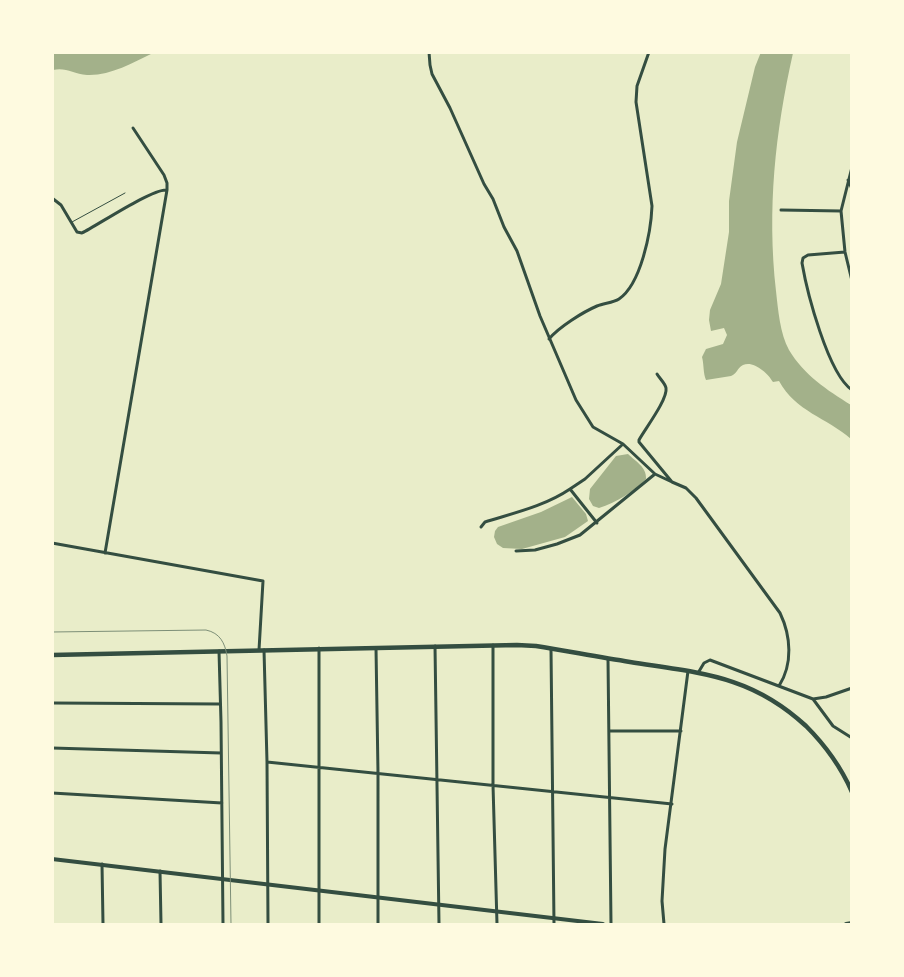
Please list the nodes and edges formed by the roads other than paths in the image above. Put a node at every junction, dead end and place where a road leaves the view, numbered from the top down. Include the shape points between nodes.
1 (430, 52) edge
2 (649, 52) edge
3 (133, 128) dead end
4 (852, 167) edge
5 (848, 180) junction
6 (852, 189) edge
7 (167, 190) junction
8 (124, 193) dead end
9 (52, 198) edge
10 (781, 210) dead end
11 (841, 211) junction
12 (71, 222) junction
13 (845, 252) junction
14 (852, 281) edge
15 (549, 339) junction
16 (658, 374) dead end
17 (852, 390) edge
18 (623, 444) junction
19 (655, 474) junction
20 (672, 482) junction
21 (570, 489) junction
22 (597, 523) junction
23 (481, 527) dead end
24 (52, 543) edge
25 (516, 551) dead end
26 (105, 553) junction
27 (493, 645) junction
28 (376, 646) junction
29 (436, 646) junction
30 (319, 648) junction
31 (552, 649) junction
32 (261, 650) junction
33 (219, 651) junction
34 (52, 655) edge
35 (608, 659) junction
36 (688, 671) junction
37 (698, 673) junction
38 (778, 686) junction
39 (852, 688) edge
40 (813, 699) junction
41 (52, 703) edge
42 (220, 704) junction
43 (609, 731) junction
44 (681, 731) junction
45 (852, 738) edge
46 (52, 748) edge
47 (221, 753) junction
48 (267, 762) junction
49 (320, 767) junction
50 (378, 773) junction
51 (438, 778) junction
52 (493, 785) junction
53 (552, 791) junction
54 (852, 792) edge
55 (52, 793) edge
56 (610, 798) junction
57 (222, 803) junction
58 (672, 804) junction
59 (52, 859) edge
60 (102, 864) junction
61 (160, 871) junction
62 (223, 879) junction
63 (267, 884) junction
64 (320, 890) junction
65 (378, 897) junction
66 (439, 906) junction
67 (497, 913) junction
68 (554, 919) junction
69 (852, 923) edge
70 (103, 924) edge
71 (162, 924) edge
72 (223, 924) edge
73 (268, 924) edge
74 (319, 924) edge
75 (378, 924) edge
76 (439, 924) edge
77 (497, 924) edge
78 (554, 924) edge
79 (603, 924) edge
80 (611, 924) edge
81 (664, 924) edge
82 (846, 924) edge

1 - 15 street via 432,74 517,251
2 - 15 street via 636,102 652,206 638,273 629,291 617,300 588,311 558,329
3 - 7 street via 164,175
4 - 5 street
5 - 6 street
5 - 11 street
7 - 12 street via 148,195 82,233
7 - 26 street
8 - 12 lane
9 - 12 street via 61,205
10 - 11 street
11 - 13 street
13 - 14 street
13 - 17 street via 808,255 802,263 832,363 840,379
15 - 18 street via 588,421
16 - 20 street via 666,391 664,399 639,440
18 - 19 street
18 - 21 street
19 - 20 street
19 - 22 street
20 - 38 street via 686,488 696,498 780,613 789,640 787,669
21 - 22 street
21 - 23 street via 535,506 485,522
22 - 25 street via 580,535 557,544
24 - 26 street
26 - 32 street via 263,581
27 - 29 main road
27 - 31 main road
27 - 52 street
28 - 29 main road
28 - 30 main road
28 - 50 street
29 - 51 street
30 - 32 main road
30 - 49 street
31 - 35 main road
31 - 53 street
32 - 33 main road
32 - 48 street
33 - 34 main road
33 - 42 street
35 - 36 main road
35 - 43 street
36 - 37 main road
36 - 44 street
37 - 38 street via 710,660
37 - 54 main road via 753,689 785,709 810,730 831,755
38 - 40 street
39 - 40 street
40 - 45 street via 833,726
41 - 42 street
42 - 47 street
43 - 44 street
43 - 56 street
44 - 58 street
46 - 47 street
47 - 57 street
48 - 49 street
48 - 63 street
49 - 50 street
49 - 64 street
50 - 51 street
50 - 65 street
51 - 52 street
51 - 66 street
52 - 53 street
52 - 67 street
53 - 56 street
53 - 68 street
55 - 57 street
56 - 58 street
56 - 80 street
57 - 62 street
58 - 81 street via 663,879
59 - 60 street
60 - 61 street
60 - 70 street
61 - 62 street
61 - 71 street
62 - 63 street
62 - 72 street
63 - 64 street
63 - 73 street
64 - 65 street
64 - 74 street
65 - 66 street
65 - 75 street
66 - 67 street
66 - 76 street
67 - 68 street
67 - 77 street
68 - 78 street
68 - 79 street
69 - 82 street

